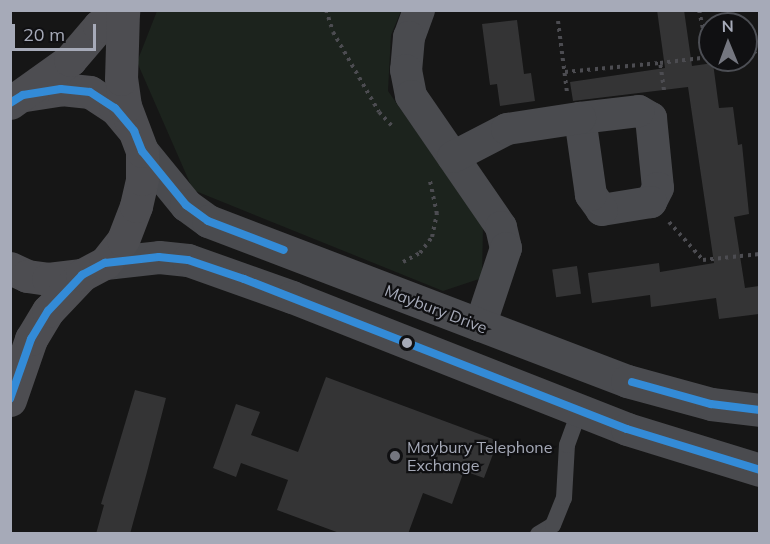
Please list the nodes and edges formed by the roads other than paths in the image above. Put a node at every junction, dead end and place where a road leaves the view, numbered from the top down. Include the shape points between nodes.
1 (419, 10) edge
2 (123, 11) edge
3 (17, 99) edge
4 (575, 119) junction
5 (138, 141) junction
6 (441, 166) junction
7 (10, 268) edge
8 (94, 269) junction
9 (480, 326) junction
10 (10, 400) edge
11 (580, 410) junction
12 (759, 410) edge
13 (759, 470) edge
14 (538, 534) edge

1 - 6 street via 409,37 406,70 411,96
2 - 3 main road via 99,26 70,60
2 - 5 main road via 121,79 125,106
3 - 5 main road via 61,88 90,92 115,108
4 - 4 street via 639,111 651,118 658,188 651,202 602,210 591,195
4 - 6 street via 507,129
5 - 8 main road via 142,178 136,206 123,240
5 - 9 street, Maybury Drive via 186,205 208,220
6 - 9 street via 501,227 506,248
7 - 8 main road via 48,279
8 - 10 main road via 48,312 31,339
8 - 11 street via 159,256 188,260 254,282
9 - 12 street, Maybury Drive via 627,381 711,404
11 - 13 street
11 - 14 lane via 567,446 564,498 553,525

